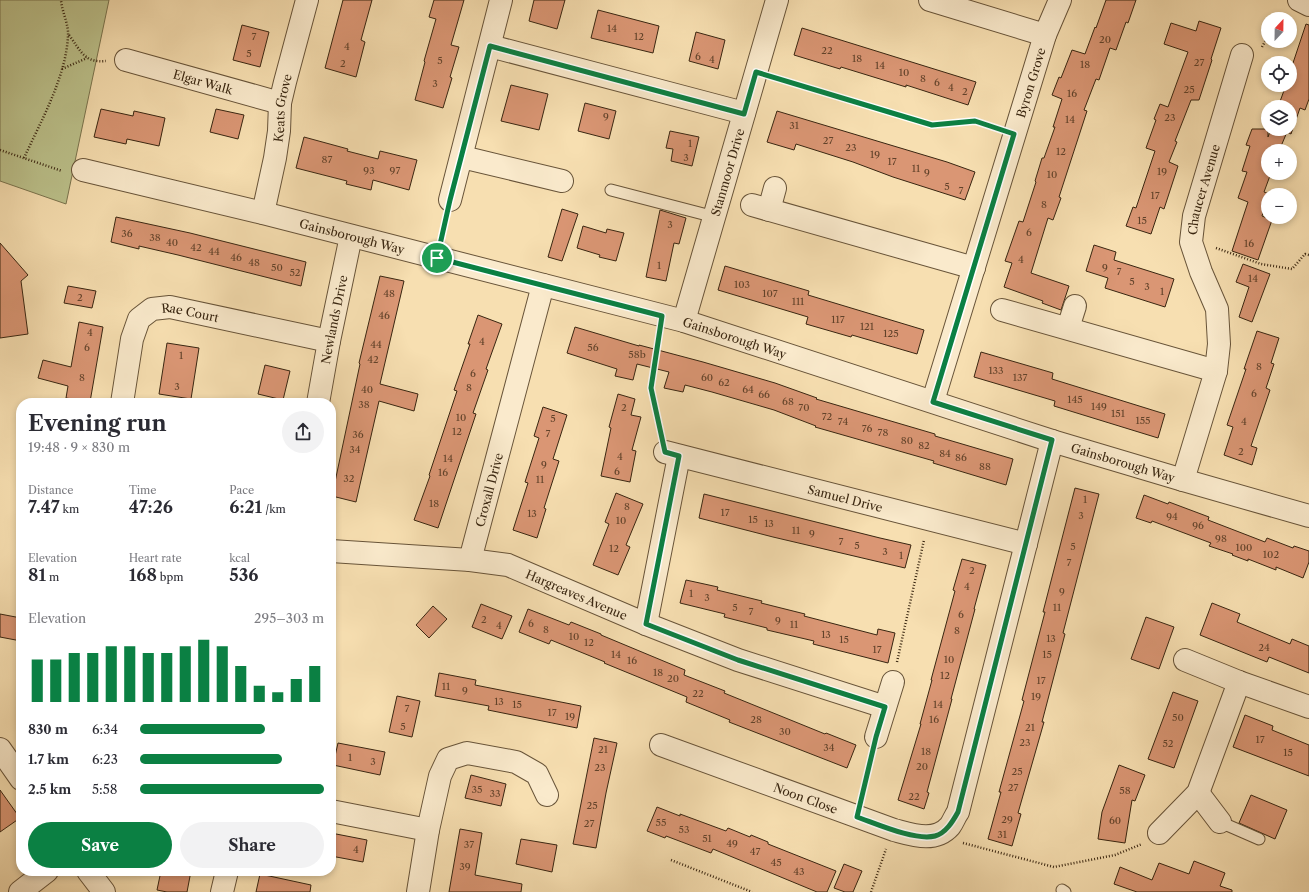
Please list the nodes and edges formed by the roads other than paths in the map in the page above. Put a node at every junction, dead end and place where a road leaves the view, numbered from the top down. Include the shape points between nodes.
1 (501, 0) edge
2 (777, 0) edge
3 (930, 0) edge
4 (1060, 0) edge
5 (1299, 0) edge
6 (301, 2) edge
7 (1309, 5) edge
8 (1045, 35) junction
9 (490, 46) junction
10 (1242, 55) dead end
11 (126, 60) dead end
12 (280, 102) junction
13 (744, 114) junction
14 (462, 157) junction
15 (83, 170) road end
16 (562, 181) dead end
17 (775, 188) dead end
18 (611, 190) dead end
19 (450, 200) road end
20 (263, 213) junction
21 (715, 217) junction
22 (351, 236) junction
23 (974, 268) junction
24 (543, 285) junction
25 (1075, 306) dead end
26 (1002, 310) dead end
27 (684, 321) junction
28 (1068, 328) junction
29 (329, 341) junction
30 (1216, 372) junction
31 (123, 398) edge
32 (319, 398) edge
33 (933, 402) junction
34 (1052, 440) junction
35 (1183, 480) junction
36 (1309, 516) edge
37 (1026, 544) junction
38 (336, 551) edge
39 (470, 560) junction
40 (646, 624) junction
41 (1185, 660) dead end
42 (893, 682) road end
43 (1239, 682) junction
44 (885, 707) junction
45 (1309, 707) edge
46 (876, 737) road end
47 (0, 749) edge
48 (665, 751) dead end
49 (16, 772) edge
50 (1198, 793) junction
51 (547, 795) dead end
52 (336, 813) edge
53 (1220, 822) joint
54 (428, 830) junction
55 (1159, 833) road end
56 (1259, 839) dead end
57 (41, 876) edge
58 (92, 876) edge
59 (226, 876) edge
60 (20, 892) edge
61 (104, 892) edge
62 (222, 892) edge
63 (418, 892) edge

1 - 9 street
2 - 13 street, Stanmoor Drive
3 - 8 street, Byron Grove
4 - 8 street, Byron Grove
5 - 7 street
6 - 12 street, Keats Grove
8 - 23 street, Byron Grove
9 - 13 street
9 - 14 street
10 - 30 street, Chaucer Avenue via 1194,216 1191,242 1217,309 1219,344
11 - 12 street, Elgar Walk
12 - 20 street, Keats Grove via 275,158
13 - 21 street, Stanmoor Drive
14 - 16 street
14 - 19 street
15 - 20 street, Gainsborough Way
17 - 23 street via 760,208
18 - 21 lane
20 - 22 street, Gainsborough Way
21 - 27 street, Stanmoor Drive
22 - 24 street, Gainsborough Way
22 - 29 street, Newlands Drive
23 - 33 street, Byron Grove
24 - 27 street, Gainsborough Way
24 - 39 street, Croxall Drive
25 - 28 street
26 - 28 street
27 - 33 street, Gainsborough Way
28 - 30 street
29 - 31 street, Rae Court via 170,307 152,309 139,319 132,339
29 - 32 street, Newlands Drive
30 - 35 street, Chaucer Avenue
33 - 34 street, Gainsborough Way
34 - 35 street, Gainsborough Way
34 - 37 street
35 - 36 street, Gainsborough Way
37 - 40 street, Samuel Drive via 672,454
37 - 48 street, Noon Close via 958,812 950,826 936,836 918,837 894,830
38 - 39 street
39 - 40 street, Hargreaves Avenue via 508,565
40 - 44 street, Hargreaves Avenue via 738,660
41 - 43 street
42 - 44 street
43 - 45 street
43 - 50 street
44 - 46 street
47 - 49 street
50 - 53 street
50 - 55 street
51 - 54 street via 537,774 516,762 467,753 448,759 440,776
52 - 54 street
53 - 56 lane
54 - 63 street
57 - 60 street
58 - 61 street
59 - 62 street

